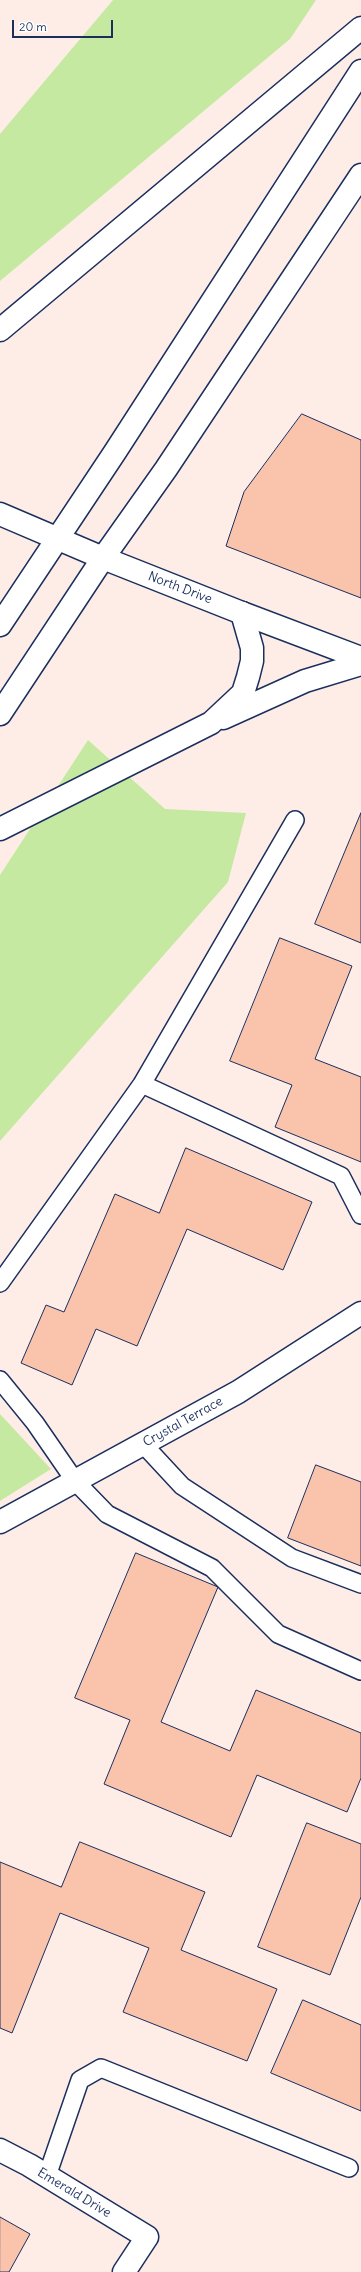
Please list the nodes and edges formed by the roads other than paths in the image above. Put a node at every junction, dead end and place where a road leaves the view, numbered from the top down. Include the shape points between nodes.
1 (361, 28) edge
2 (361, 71) edge
3 (361, 175) edge
4 (0, 330) edge
5 (0, 514) edge
6 (56, 538) junction
7 (103, 558) junction
8 (242, 612) junction
9 (0, 625) edge
10 (361, 658) edge
11 (361, 664) edge
12 (0, 714) edge
13 (211, 723) junction
14 (295, 820) dead end
15 (0, 829) edge
16 (142, 1084) junction
17 (361, 1215) edge
18 (0, 1282) edge
19 (361, 1313) edge
20 (0, 1380) edge
21 (143, 1444) junction
22 (75, 1481) junction
23 (0, 1522) edge
24 (361, 1584) edge
25 (361, 1671) edge
26 (0, 2150) edge
27 (349, 2168) dead end
28 (47, 2176) junction
29 (124, 2272) edge

1 - 4 main road
2 - 6 main road via 115,452
3 - 7 main road via 166,469
5 - 6 main road, North Drive
6 - 7 main road, North Drive
6 - 9 main road
7 - 8 main road, North Drive
7 - 12 main road
8 - 10 main road, North Drive
8 - 13 main road via 252,648 248,677 243,693
11 - 13 main road via 306,681
13 - 15 main road
14 - 16 lane
16 - 17 lane via 341,1176
16 - 18 lane
19 - 21 main road, Crystal Terrace via 238,1392
20 - 22 lane via 35,1423
21 - 22 main road, Crystal Terrace
21 - 24 lane via 182,1486 292,1558
22 - 23 main road, Crystal Terrace
22 - 25 lane via 107,1514 212,1568 278,1634
26 - 28 main road, Emerald Drive
27 - 28 lane via 101,2068 80,2080
28 - 29 main road, Emerald Drive via 147,2237

